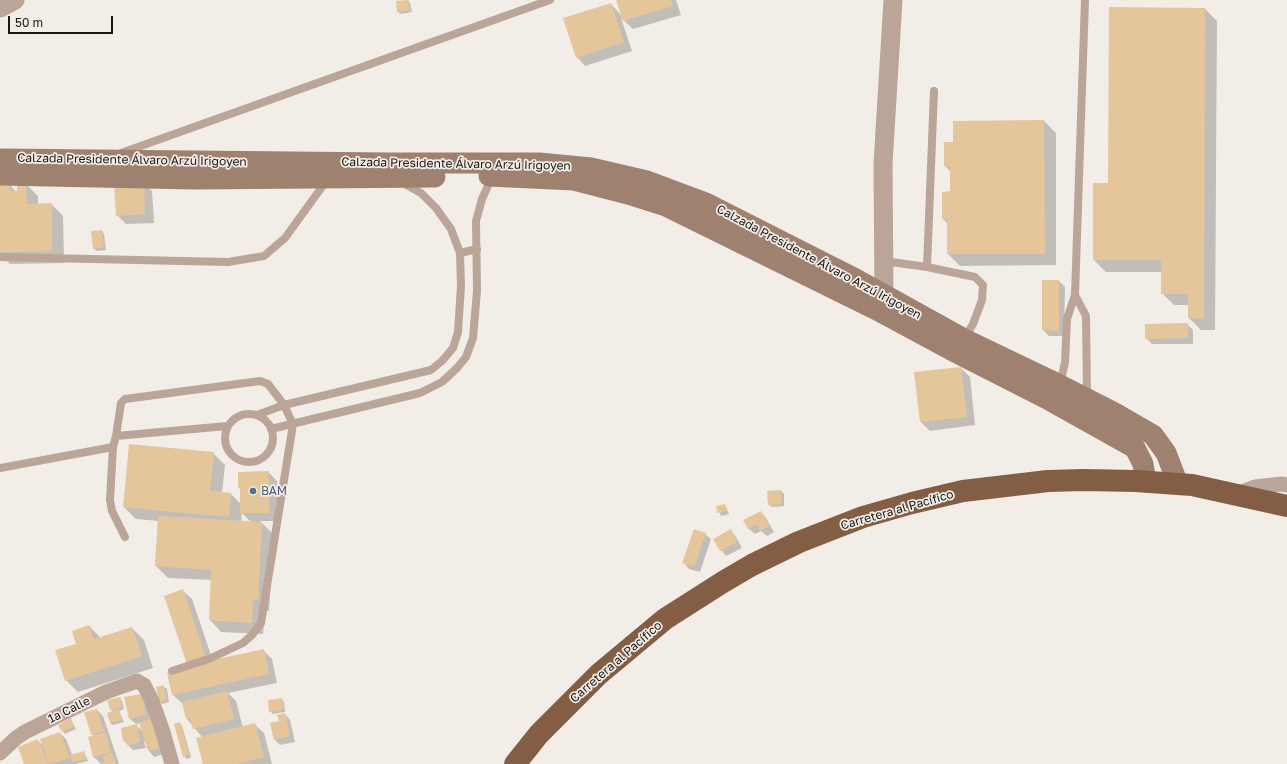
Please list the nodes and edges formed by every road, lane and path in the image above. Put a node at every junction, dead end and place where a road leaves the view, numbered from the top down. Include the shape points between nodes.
1 (15, 0) edge
2 (550, 0) edge
3 (893, 0) edge
4 (1085, 0) edge
5 (0, 8) edge
6 (934, 91) dead end
7 (0, 159) edge
8 (103, 160) junction
9 (495, 170) junction
10 (0, 175) edge
11 (329, 178) junction
12 (395, 178) junction
13 (477, 249) junction
14 (460, 253) junction
15 (0, 258) edge
16 (884, 261) junction
17 (927, 267) junction
18 (1075, 295) junction
19 (881, 303) junction
20 (959, 346) junction
21 (442, 361) junction
22 (457, 368) junction
23 (1056, 393) junction
24 (1087, 398) junction
25 (284, 405) junction
26 (257, 415) junction
27 (293, 424) junction
28 (227, 426) junction
29 (271, 429) junction
30 (116, 436) junction
31 (113, 447) junction
32 (0, 468) edge
33 (1146, 482) junction
34 (1178, 484) junction
35 (1287, 485) edge
36 (1237, 494) junction
37 (1287, 506) edge
38 (125, 537) dead end
39 (172, 670) dead end
40 (0, 753) edge
41 (172, 764) edge
42 (515, 764) edge

1 - 5 street
2 - 8 lane
3 - 16 street via 883,164
4 - 18 lane
6 - 17 lane
7 - 8 main road, Calzada Presidente Álvaro Arzú Irigoyen
8 - 9 main road, Calzada Presidente Álvaro Arzú Irigoyen
9 - 12 main road, Calzada Presidente Álvaro Arzú Irigoyen
9 - 13 lane via 482,199 476,221
9 - 19 main road, Calzada Presidente Álvaro Arzú Irigoyen via 539,162 573,165 625,175 667,187 706,203 852,277
10 - 11 main road, Calzada Presidente Álvaro Arzú Irigoyen via 194,179
11 - 12 main road, Calzada Presidente Álvaro Arzú Irigoyen
11 - 15 lane via 285,238 264,256 228,262
12 - 14 lane via 421,193 436,208 451,228
13 - 14 lane
13 - 22 lane via 477,291 472,338 466,357
14 - 21 lane via 458,332 453,348
16 - 17 lane
16 - 19 street
17 - 20 lane via 976,277 983,285 982,300 973,324
18 - 23 lane via 1067,319 1065,362
18 - 24 lane via 1086,316
19 - 20 main road, Calzada Presidente Álvaro Arzú Irigoyen
20 - 23 main road, Calzada Presidente Álvaro Arzú Irigoyen
21 - 22 lane
21 - 25 lane via 431,370
22 - 27 lane via 442,382 420,393
23 - 24 main road, Calzada Presidente Álvaro Arzú Irigoyen
23 - 33 main road, Calzada Presidente Álvaro Arzú Irigoyen via 1135,448
24 - 34 main road, Calzada Presidente Álvaro Arzú Irigoyen via 1153,435 1166,453
25 - 26 lane
25 - 27 lane
25 - 30 lane via 268,384 260,382 125,399 121,403
26 - 28 lane via 237,417
26 - 29 lane via 268,423
27 - 29 lane
27 - 39 lane via 261,623 243,643 211,658
28 - 29 lane via 224,440 229,453 247,462 260,459 270,449 273,436
28 - 30 lane
30 - 31 lane
31 - 32 lane
31 - 38 lane via 110,500 112,511
33 - 34 highway, Carretera al Pacífico
33 - 42 highway, Carretera al Pacífico via 1048,481 963,491 863,517 799,542 722,582 659,624 599,674 539,734
34 - 36 highway, Carretera al Pacífico
35 - 36 street via 1255,487
36 - 37 highway, Carretera al Pacífico
40 - 41 street, 1a Calle via 25,732 106,692 137,681 144,685 163,732

